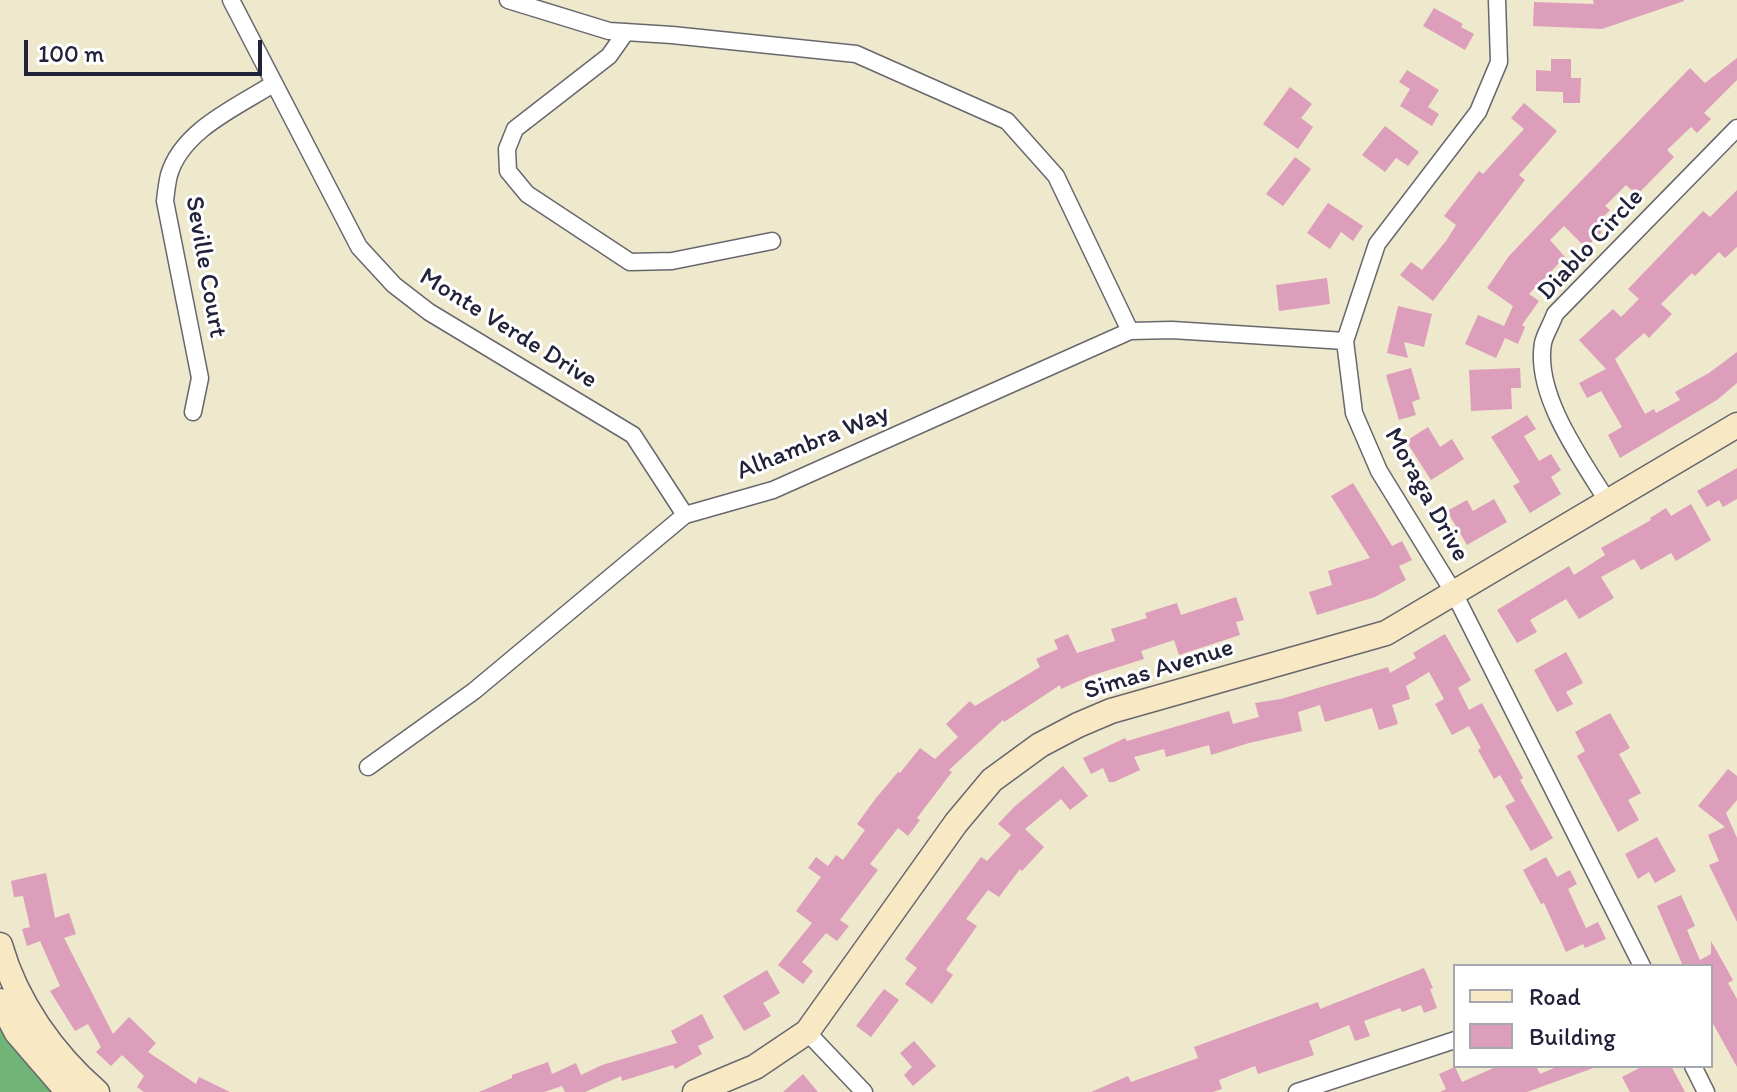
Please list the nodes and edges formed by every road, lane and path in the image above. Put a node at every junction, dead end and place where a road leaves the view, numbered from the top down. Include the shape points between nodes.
1 (231, 0) edge
2 (508, 0) edge
3 (1497, 0) edge
4 (626, 32) junction
5 (273, 84) junction
6 (1737, 128) edge
7 (772, 241) dead end
8 (1130, 331) junction
9 (1345, 341) junction
10 (193, 412) dead end
11 (1737, 425) edge
12 (1608, 502) junction
13 (685, 515) junction
14 (1454, 593) junction
15 (368, 767) dead end
16 (0, 945) edge
17 (1641, 964) edge
18 (0, 1001) edge
19 (807, 1032) junction
20 (1453, 1041) edge
21 (1694, 1068) edge
22 (68, 1092) edge
23 (97, 1092) edge
24 (695, 1092) edge
25 (864, 1092) edge
26 (1297, 1092) edge
27 (1706, 1092) edge

1 - 5 street, Monte Verde Drive
2 - 4 street
3 - 9 street, Moraga Drive via 1499,62 1478,112 1377,244
4 - 7 street via 609,56 515,129 507,149 508,171 527,194 630,262 672,261
4 - 8 street via 856,54 1007,121 1056,176
5 - 10 street, Seville Court via 203,128 169,173 165,201 200,378
5 - 13 street, Monte Verde Drive via 359,247 394,285 429,312 633,435
6 - 12 street, Diablo Circle via 1555,314 1543,343 1544,382 1568,436
8 - 9 street, Alhambra Way
8 - 13 street, Alhambra Way via 773,490
9 - 14 street, Moraga Drive via 1354,413 1379,471
11 - 12 street, Simas Avenue
12 - 14 street, Simas Avenue
13 - 15 street, Alhambra Way via 474,691
14 - 17 street, Moraga Drive
14 - 19 street, Simas Avenue via 1386,633 1111,711 1040,745 992,780 956,823
16 - 23 street via 34,1021
18 - 22 street via 17,1033
19 - 24 street, Simas Avenue via 755,1067
19 - 25 street
20 - 26 street
21 - 27 street

